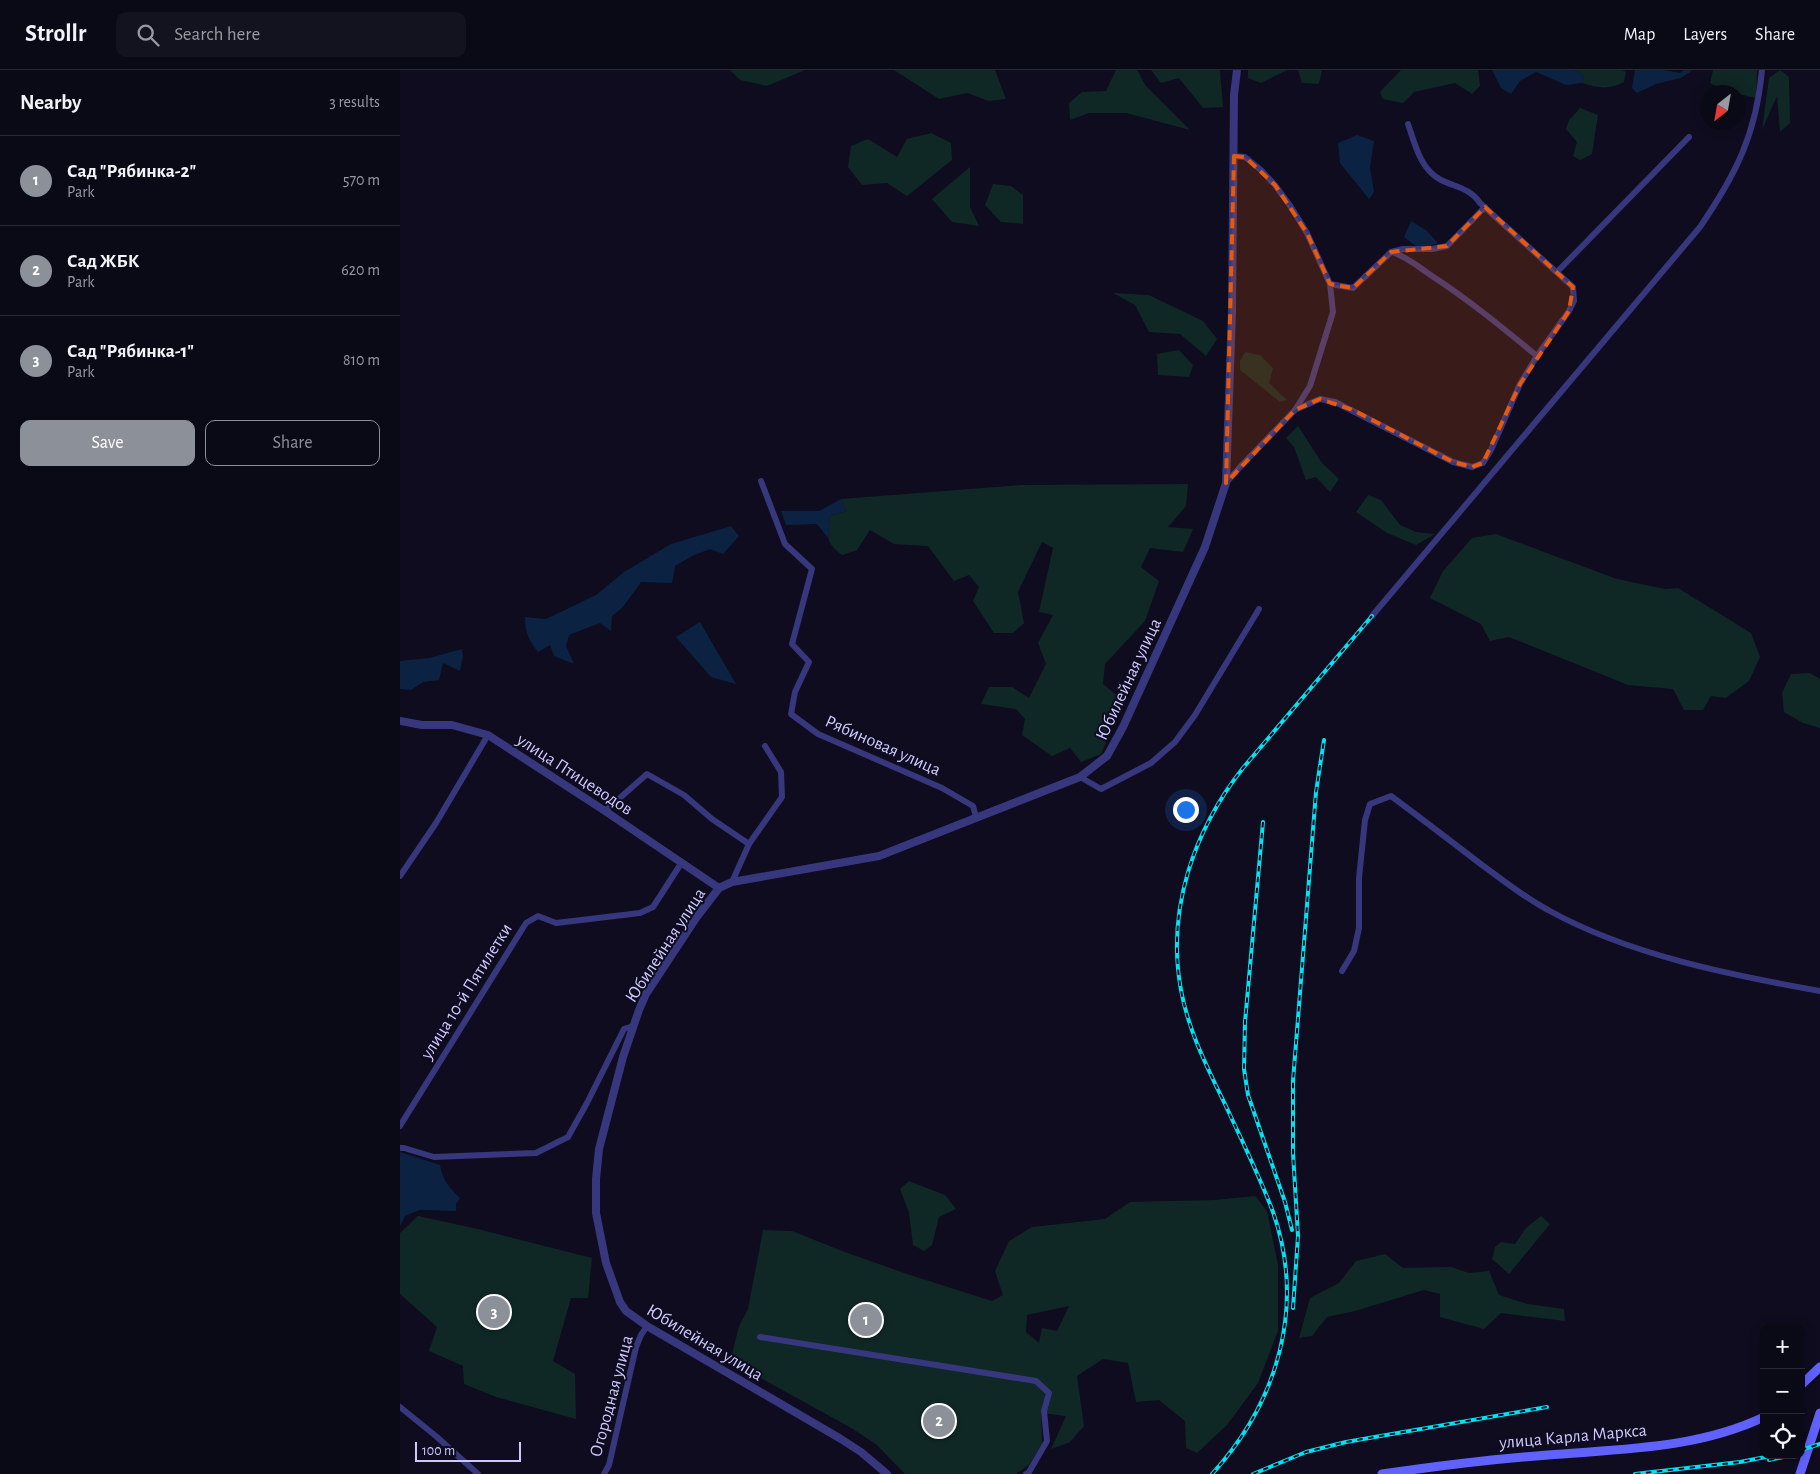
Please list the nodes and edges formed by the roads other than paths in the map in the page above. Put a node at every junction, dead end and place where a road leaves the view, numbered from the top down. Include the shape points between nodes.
1 (1237, 70) edge
2 (1762, 70) edge
3 (1408, 124) dead end
4 (1689, 137) dead end
5 (1234, 156) junction
6 (1484, 207) junction
7 (1391, 252) junction
8 (1557, 272) junction
9 (1330, 284) junction
10 (1537, 356) junction
11 (1295, 410) junction
12 (761, 481) dead end
13 (1226, 483) junction
14 (1259, 609) dead end
15 (1372, 616) dead end
16 (400, 721) edge
17 (488, 735) junction
18 (765, 746) dead end
19 (1080, 778) junction
20 (605, 811) junction
21 (976, 817) junction
22 (749, 844) junction
23 (682, 862) junction
24 (400, 876) edge
25 (732, 882) junction
26 (719, 888) junction
27 (1342, 971) dead end
28 (1820, 990) edge
29 (633, 1026) junction
30 (400, 1126) edge
31 (400, 1148) edge
32 (647, 1326) junction
33 (760, 1338) dead end
34 (1820, 1366) edge
35 (1805, 1381) edge
36 (400, 1407) edge
37 (1820, 1413) edge
38 (1760, 1419) edge
39 (478, 1474) edge
40 (604, 1474) edge
41 (887, 1474) edge
42 (1026, 1474) edge
43 (1382, 1474) edge
44 (1800, 1474) edge

1 - 5 street, Юбилейная улица
2 - 15 street via 1756,114 1742,158 1700,227
3 - 6 street via 1423,164 1431,173 1476,196
4 - 8 street
5 - 9 street via 1245,157 1292,206
5 - 13 street, Юбилейная улица
6 - 7 street via 1447,246
6 - 8 street
7 - 9 street via 1353,288
7 - 10 street via 1401,255 1450,288
8 - 10 street via 1573,287 1574,301
9 - 11 street via 1333,312 1310,386
10 - 11 street via 1520,384 1491,450 1483,463 1472,467 1453,462 1335,402 1320,399
11 - 13 street
12 - 21 street, Рябиновая улица via 785,544 812,569 792,644 809,662 795,692 791,714 818,734 942,788 973,806
13 - 19 street, Юбилейная улица via 1205,547 1123,728 1107,756
14 - 19 street via 1196,716 1175,742 1151,763 1101,789
16 - 17 street, улица Птицеводов via 452,725
17 - 20 street, улица Птицеводов
17 - 24 street
18 - 22 street via 781,772 782,797
19 - 21 street, Юбилейная улица
20 - 22 street via 647,774 684,795
20 - 23 street, улица Птицеводов
21 - 25 street, Юбилейная улица via 879,856
22 - 25 street
23 - 26 street, улица Птицеводов
23 - 30 street, улица 10-й Пятилетки via 653,907 640,913 556,923 538,916 526,922
25 - 26 street, Юбилейная улица
26 - 29 street, Юбилейная улица via 646,994
27 - 28 street via 1354,951 1359,928 1364,820 1370,804 1391,796 1547,910 1597,933 1637,948 1743,978
29 - 31 street via 624,1029 568,1137 536,1153 434,1157
29 - 32 street, Юбилейная улица via 599,1149 596,1213 615,1292 626,1311
32 - 40 street, Огородная улица via 636,1347 609,1465
32 - 41 street, Юбилейная улица via 841,1439
33 - 42 street via 1036,1381 1049,1393 1044,1411 1047,1441
34 - 35 main road
36 - 39 street
37 - 44 main road
38 - 43 main road, улица Карла Маркса via 1696,1440 1475,1460

